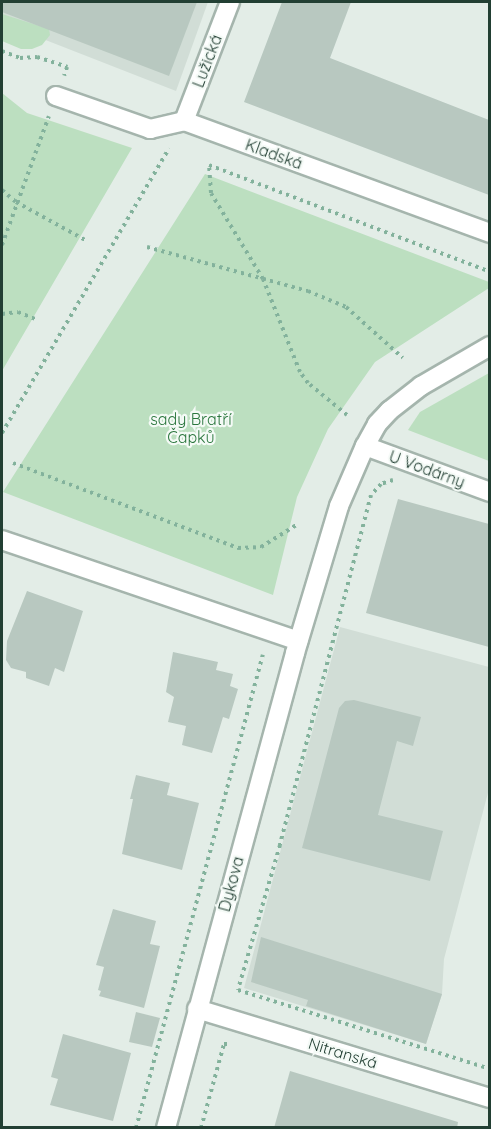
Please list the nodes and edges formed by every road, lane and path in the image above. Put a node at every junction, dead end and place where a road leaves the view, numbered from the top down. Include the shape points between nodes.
1 (230, 2) edge
2 (2, 51) edge
3 (56, 96) junction
4 (184, 121) junction
5 (2, 189) edge
6 (16, 202) junction
7 (489, 233) edge
8 (85, 240) dead end
9 (2, 245) edge
10 (147, 247) dead end
11 (489, 272) edge
12 (263, 279) junction
13 (2, 314) edge
14 (38, 320) dead end
15 (489, 346) edge
16 (403, 358) dead end
17 (347, 415) dead end
18 (2, 433) edge
19 (365, 446) junction
20 (13, 463) dead end
21 (404, 483) dead end
22 (489, 492) edge
23 (298, 524) dead end
24 (2, 540) edge
25 (298, 641) junction
26 (263, 655) dead end
27 (197, 1009) junction
28 (224, 1044) dead end
29 (489, 1069) edge
30 (489, 1098) edge
31 (136, 1128) edge
32 (166, 1128) edge
33 (201, 1128) edge

1 - 4 street, Lužická
2 - 3 path via 67,67
3 - 4 street via 150,129
3 - 6 path
4 - 7 street, Kladská
4 - 18 path
5 - 6 path
6 - 8 path
6 - 9 path
10 - 12 path
11 - 12 path via 208,165 211,193
12 - 16 path via 308,291 346,307
12 - 17 path via 300,372
13 - 14 path via 18,312
15 - 19 street via 402,399 377,424
19 - 22 street, U Vodárny
19 - 25 street, Dykova via 339,507
20 - 23 path via 238,548 261,548
21 - 29 path via 394,480 381,484 371,495 238,990
24 - 25 street
25 - 27 street, Dykova
26 - 31 path
27 - 30 street, Nitranská
27 - 32 street, Dykova
28 - 33 path

